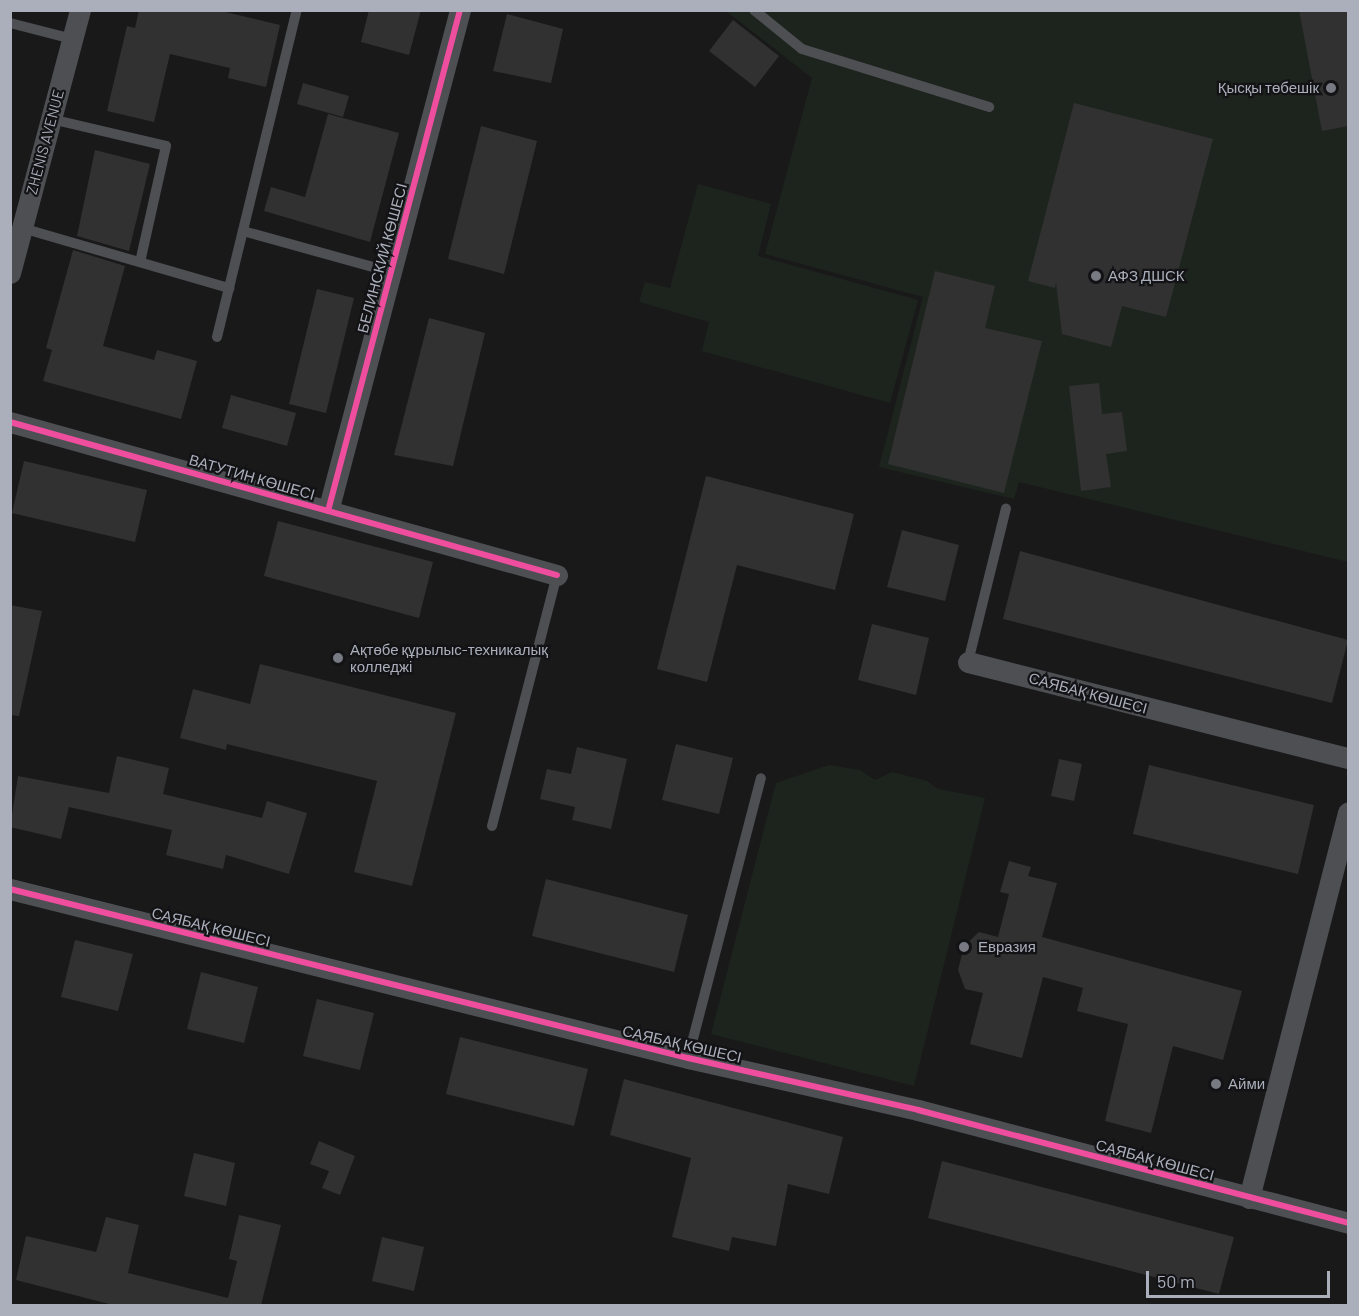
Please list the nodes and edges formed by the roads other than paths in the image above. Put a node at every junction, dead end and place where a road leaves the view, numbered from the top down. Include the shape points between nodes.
1 (80, 10) edge
2 (297, 10) edge
3 (460, 10) edge
4 (754, 10) edge
5 (10, 23) edge
6 (73, 39) junction
7 (989, 107) dead end
8 (51, 119) junction
9 (19, 221) edge
10 (243, 231) junction
11 (140, 262) junction
12 (391, 272) junction
13 (10, 273) edge
14 (229, 288) junction
15 (217, 337) dead end
16 (10, 422) edge
17 (1006, 509) dead end
18 (328, 511) junction
19 (557, 575) joint
20 (968, 662) joint
21 (1348, 758) edge
22 (761, 778) dead end
23 (1348, 812) edge
24 (492, 826) dead end
25 (10, 889) edge
26 (688, 1058) junction
27 (1249, 1198) junction
28 (1348, 1223) edge

1 - 6 street, ZHENIS AVENUE
2 - 10 lane
3 - 12 street, БЕЛИНСКИЙ КӨШЕСІ
4 - 7 lane via 802,49
5 - 6 lane
6 - 8 street, ZHENIS AVENUE
8 - 9 street, ZHENIS AVENUE
8 - 11 lane via 166,146
9 - 11 lane
9 - 13 street, ZHENIS AVENUE
10 - 12 lane
10 - 14 lane
11 - 14 lane
12 - 18 street, БЕЛИНСКИЙ КӨШЕСІ
14 - 15 lane
16 - 18 street, ВАТУТИН КӨШЕСІ
17 - 20 lane
18 - 19 street, ВАТУТИН КӨШЕСІ
19 - 24 lane
20 - 21 street, САЯБАҚ КӨШЕСІ
22 - 26 lane
23 - 27 street
25 - 26 street, САЯБАҚ КӨШЕСІ
26 - 27 street, САЯБАҚ КӨШЕСІ via 918,1110
27 - 28 street, САЯБАҚ КӨШЕСІ

